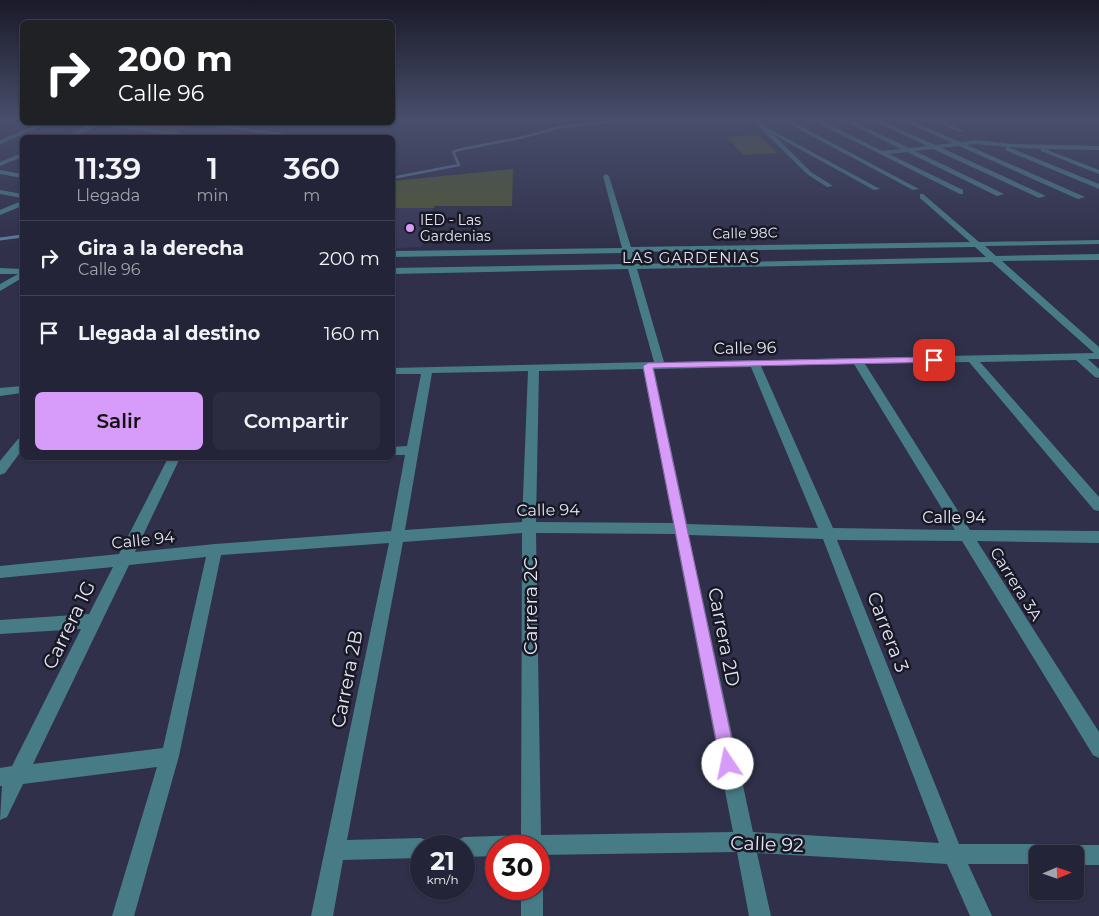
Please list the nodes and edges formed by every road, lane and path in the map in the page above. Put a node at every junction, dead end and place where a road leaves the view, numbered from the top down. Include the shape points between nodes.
1 (798, 162) edge
2 (827, 162) edge
3 (862, 162) edge
4 (882, 162) edge
5 (898, 162) edge
6 (931, 162) edge
7 (967, 162) edge
8 (1001, 162) edge
9 (1038, 162) edge
10 (1073, 162) edge
11 (866, 164) junction
12 (858, 166) dead end
13 (849, 167) dead end
14 (1086, 167) junction
15 (841, 169) junction
16 (1058, 170) junction
17 (0, 172) edge
18 (1099, 172) edge
19 (809, 173) junction
20 (1030, 174) junction
21 (20, 176) edge
22 (606, 176) dead end
23 (829, 186) dead end
24 (1099, 187) edge
25 (915, 188) dead end
26 (876, 189) dead end
27 (0, 192) edge
28 (960, 192) dead end
29 (1000, 194) dead end
30 (20, 196) edge
31 (923, 196) dead end
32 (1042, 196) dead end
33 (1081, 197) dead end
34 (20, 205) edge
35 (0, 213) edge
36 (1099, 242) edge
37 (976, 243) junction
38 (626, 250) junction
39 (395, 254) edge
40 (1099, 258) edge
41 (994, 259) junction
42 (631, 266) junction
43 (0, 270) edge
44 (20, 270) edge
45 (395, 271) edge
46 (20, 276) edge
47 (0, 288) edge
48 (1099, 354) edge
49 (1079, 357) junction
50 (972, 359) junction
51 (858, 362) junction
52 (755, 364) junction
53 (654, 366) junction
54 (534, 367) junction
55 (427, 369) junction
56 (395, 371) edge
57 (1099, 376) edge
58 (20, 390) edge
59 (0, 392) edge
60 (20, 445) edge
61 (412, 450) junction
62 (395, 451) edge
63 (173, 460) edge
64 (0, 470) edge
65 (1099, 506) edge
66 (529, 527) junction
67 (682, 529) junction
68 (828, 534) junction
69 (965, 535) junction
70 (397, 537) junction
71 (1099, 537) edge
72 (215, 550) junction
73 (123, 560) junction
74 (0, 572) edge
75 (93, 622) junction
76 (0, 627) edge
77 (1099, 749) edge
78 (170, 756) junction
79 (8, 777) edge
80 (0, 810) edge
81 (531, 835) edge
82 (744, 842) junction
83 (550, 846) edge
84 (410, 848) edge
85 (334, 850) junction
86 (953, 854) junction
87 (1029, 854) edge
88 (1084, 855) edge
89 (1099, 855) edge
90 (532, 900) edge
91 (123, 916) edge
92 (322, 916) edge
93 (532, 916) edge
94 (760, 916) edge
95 (981, 916) edge

1 - 19 street
2 - 15 street
3 - 11 street
4 - 11 street
5 - 28 street
6 - 29 street
7 - 32 street
8 - 20 street
9 - 16 street
10 - 14 street
11 - 12 street
11 - 25 street
13 - 15 street
14 - 16 street
14 - 18 street
15 - 19 street
15 - 26 street
16 - 20 street
16 - 24 street
17 - 21 street
19 - 23 street
20 - 33 street
22 - 38 street, Carrera 2D
27 - 30 street
31 - 37 street
34 - 35 street
36 - 37 street, Calle 98C
37 - 38 street, Calle 98C
37 - 41 street
38 - 39 street, Calle 98C
38 - 42 street, Carrera 2D
40 - 41 street, Calle 98C
41 - 42 street, Calle 98C
41 - 48 street
42 - 45 street, Calle 98C
42 - 53 street, Carrera 2D
43 - 44 street
46 - 47 street
48 - 49 street, Calle 96
49 - 50 street, Calle 96
49 - 57 street
50 - 51 street, Calle 96
50 - 65 street
51 - 52 street, Calle 96
51 - 69 street, Carrera 3A
52 - 53 street, Calle 96
52 - 68 street, Carrera 3
53 - 54 street, Calle 96
53 - 67 street, Carrera 2D
54 - 55 street, Calle 96
54 - 66 street, Carrera 2C
55 - 56 street, Calle 96
55 - 61 street, Carrera 2B
58 - 59 street
60 - 64 street
61 - 62 street
61 - 70 street, Carrera 2B
63 - 73 street, Carrera 1G
66 - 67 street, Calle 94
66 - 70 street, Calle 94
66 - 81 street, Carrera 2C
67 - 68 street, Calle 94
67 - 82 street, Carrera 2D
68 - 69 street, Calle 94
68 - 86 street, Carrera 3
69 - 71 street, Calle 94
69 - 77 street, Carrera 3A
70 - 72 street, Calle 94
70 - 85 street, Carrera 2B
72 - 73 street, Calle 94
72 - 78 street
73 - 74 street, Calle 94
73 - 75 street, Carrera 1G
75 - 76 street
75 - 79 street, Carrera 1G
78 - 79 street
78 - 91 street
79 - 80 street, Carrera 1G
82 - 83 street, Calle 92
82 - 86 street, Calle 92
82 - 94 street, Carrera 2D
84 - 85 street
85 - 92 street, Carrera 2B
86 - 87 street, Calle 92
86 - 95 street, Carrera 3
88 - 89 street
90 - 93 street

